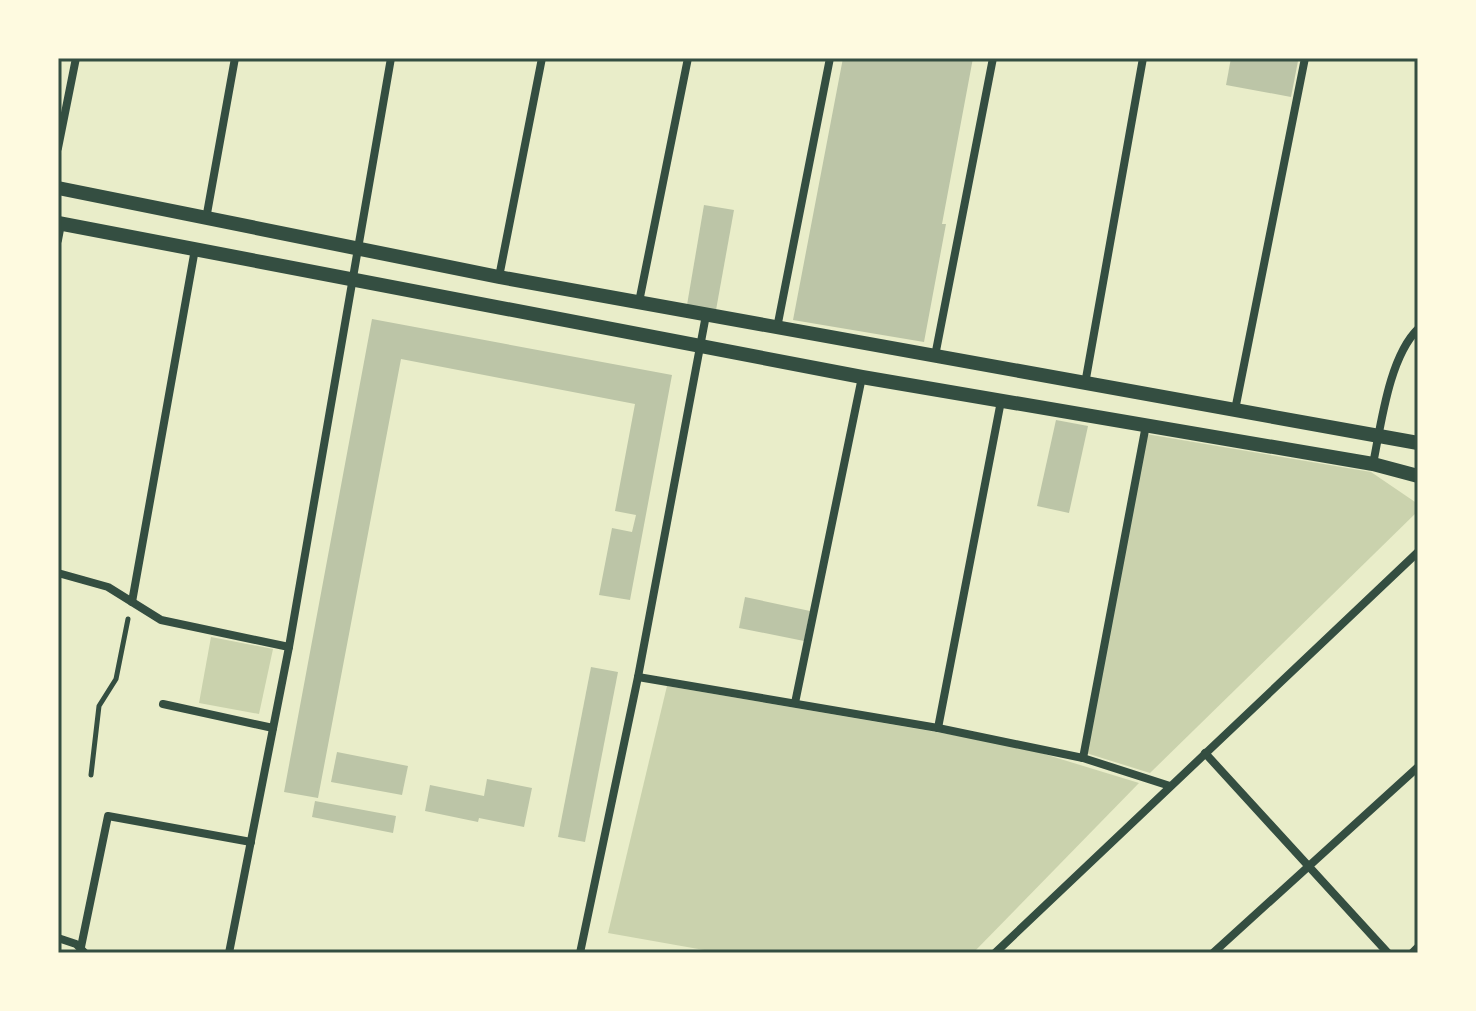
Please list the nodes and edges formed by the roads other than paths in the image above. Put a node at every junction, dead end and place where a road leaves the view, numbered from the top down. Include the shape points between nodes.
1 (76, 58) edge
2 (235, 58) edge
3 (391, 58) edge
4 (542, 58) edge
5 (688, 58) edge
6 (830, 58) edge
7 (993, 58) edge
8 (1143, 58) edge
9 (1305, 58) edge
10 (58, 148) edge
11 (58, 188) edge
12 (206, 219) junction
13 (60, 224) edge
14 (58, 240) edge
15 (195, 249) junction
16 (358, 250) junction
17 (499, 277) junction
18 (354, 280) junction
19 (639, 302) junction
20 (706, 315) junction
21 (777, 329) junction
22 (1418, 329) edge
23 (700, 347) junction
24 (935, 356) junction
25 (862, 377) junction
26 (1085, 384) junction
27 (1001, 401) junction
28 (1235, 410) junction
29 (1146, 425) junction
30 (1379, 435) junction
31 (1418, 443) edge
32 (1373, 464) junction
33 (1418, 476) edge
34 (1418, 552) edge
35 (58, 573) edge
36 (132, 602) junction
37 (289, 647) junction
38 (638, 677) junction
39 (795, 703) junction
40 (163, 704) dead end
41 (273, 728) junction
42 (938, 728) junction
43 (1205, 753) junction
44 (1083, 758) junction
45 (1418, 767) edge
46 (1170, 786) junction
47 (251, 842) junction
48 (1310, 866) junction
49 (58, 938) edge
50 (1418, 947) edge
51 (1006, 949) edge
52 (83, 950) edge
53 (229, 953) edge
54 (580, 953) edge
55 (995, 953) edge
56 (1213, 953) edge
57 (1388, 953) edge
58 (1412, 953) edge

1 - 10 street
2 - 12 street
3 - 16 street
4 - 17 street
5 - 19 street
6 - 21 street
7 - 24 street
8 - 26 street
9 - 28 street
11 - 12 street
12 - 16 street
13 - 14 street
13 - 15 street
15 - 18 street
15 - 36 street
16 - 17 street
16 - 18 street
17 - 19 street
18 - 23 street
18 - 37 street
19 - 20 street
20 - 21 street
20 - 23 street
21 - 24 street
22 - 30 street via 1398,359
23 - 25 street
23 - 38 street
24 - 26 street
25 - 27 street
25 - 39 street
26 - 28 street
27 - 29 street
27 - 42 street
28 - 30 street
29 - 32 street
29 - 44 street
30 - 31 street
30 - 32 street
32 - 33 street
34 - 43 street
35 - 36 street via 108,587
36 - 37 street via 161,620
37 - 41 street
38 - 39 street
38 - 54 street
39 - 42 street
40 - 41 street
41 - 47 street
42 - 44 street
43 - 46 street
43 - 48 street
44 - 46 street
45 - 48 street
46 - 51 street
47 - 52 street via 108,816
47 - 53 street
48 - 56 street
48 - 57 street
49 - 52 street
50 - 58 street
51 - 55 street

